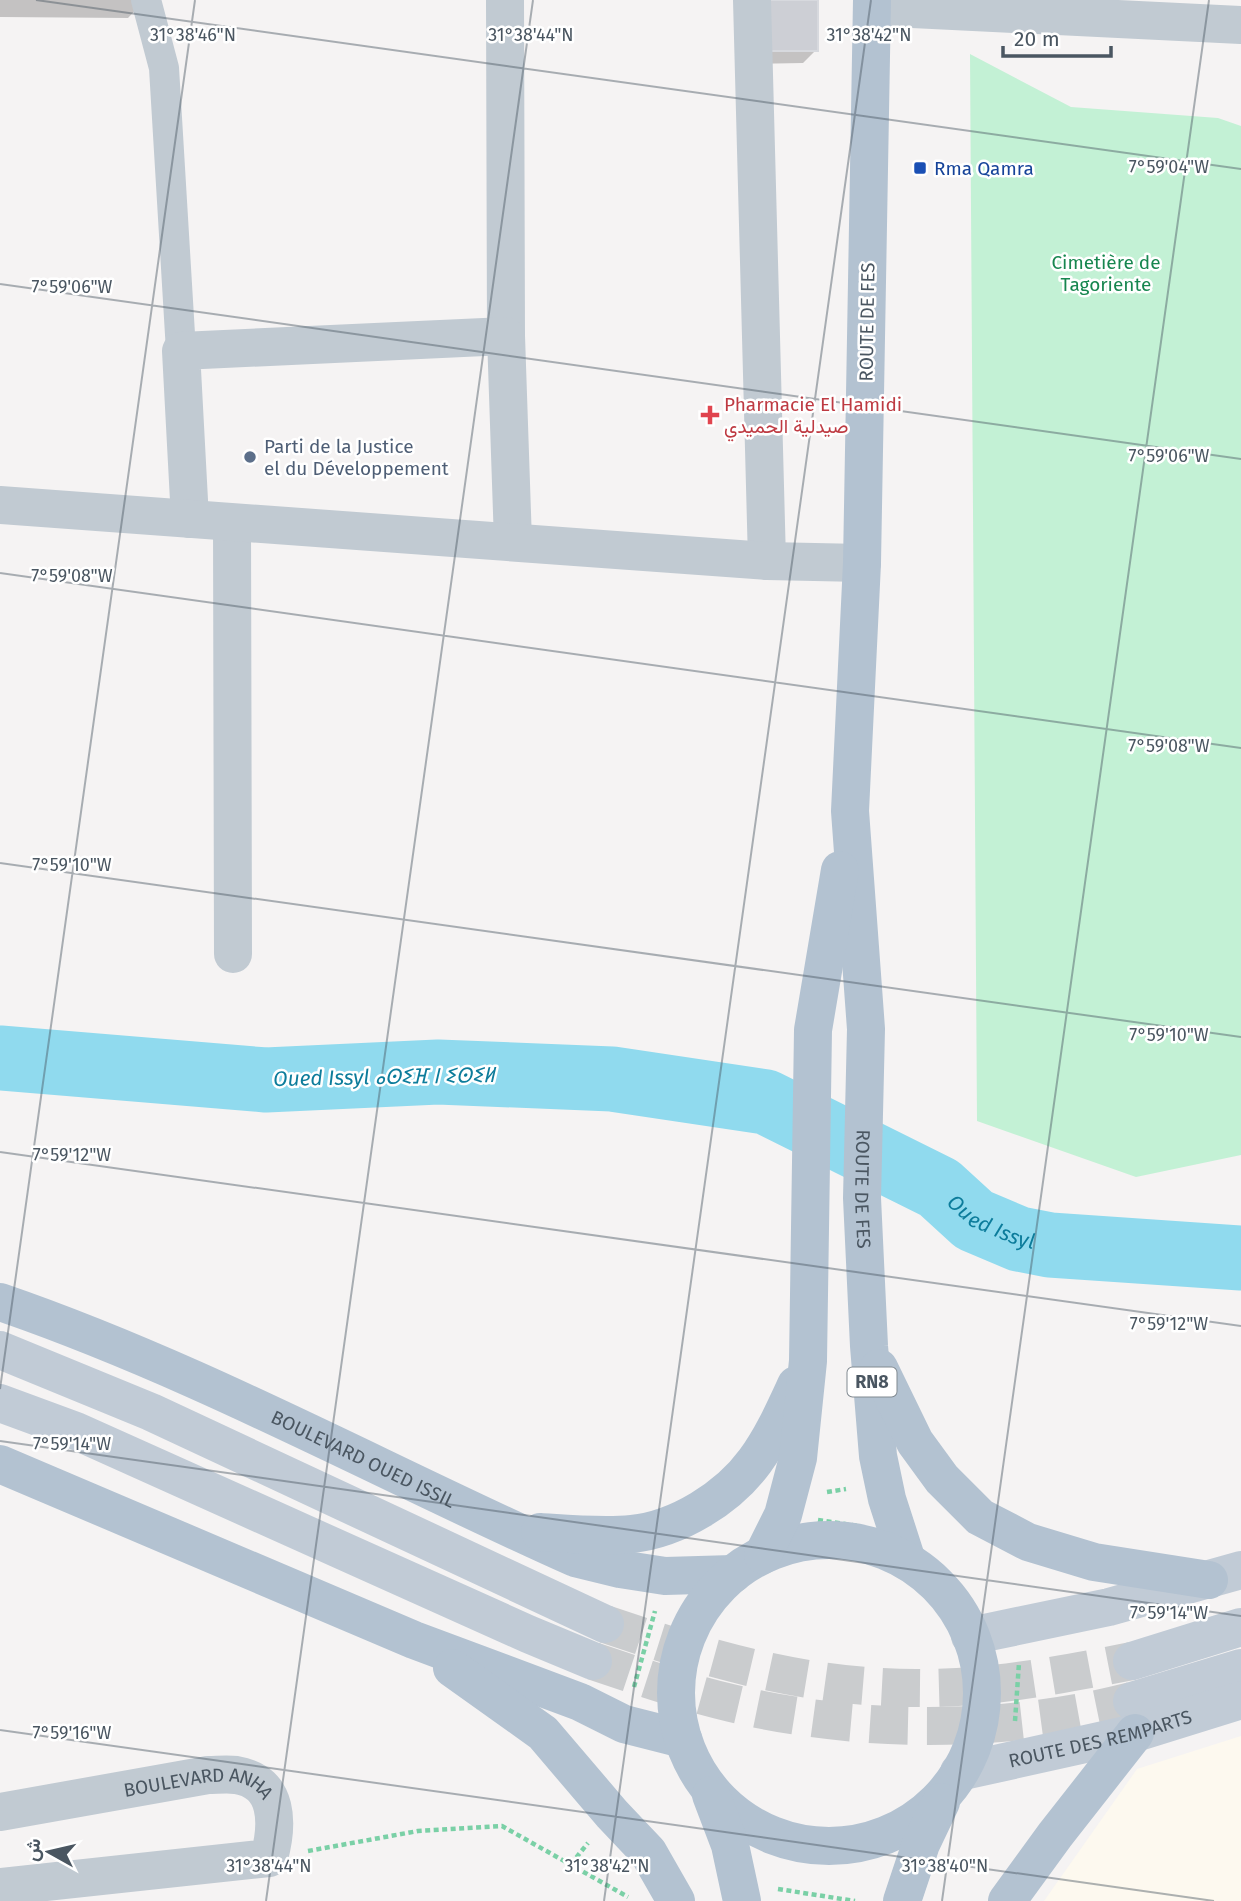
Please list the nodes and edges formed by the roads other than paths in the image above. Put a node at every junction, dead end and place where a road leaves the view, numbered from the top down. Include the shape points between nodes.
1 (146, 0) edge
2 (505, 0) edge
3 (752, 0) edge
4 (872, 4) edge
5 (1241, 24) edge
6 (506, 336) junction
7 (181, 351) junction
8 (0, 505) edge
9 (190, 519) junction
10 (232, 523) junction
11 (513, 542) junction
12 (767, 561) junction
13 (862, 563) junction
14 (850, 811) junction
15 (233, 954) dead end
16 (0, 1302) edge
17 (869, 1346) junction
18 (0, 1350) edge
19 (808, 1362) junction
20 (0, 1403) edge
21 (0, 1464) edge
22 (515, 1531) junction
23 (901, 1546) junction
24 (748, 1564) junction
25 (1225, 1575) edge
26 (605, 1625) tunnel mouth
27 (1241, 1627) edge
28 (970, 1636) junction
29 (414, 1640) junction
30 (593, 1661) tunnel mouth
31 (1132, 1661) tunnel mouth
32 (1241, 1668) edge
33 (1241, 1700) edge
34 (1133, 1717) junction
35 (683, 1739) junction
36 (953, 1781) junction
37 (708, 1787) junction
38 (0, 1812) edge
39 (0, 1887) edge
40 (676, 1901) edge
41 (742, 1901) edge
42 (902, 1901) edge
43 (1007, 1901) edge

1 - 7 street via 164,68
2 - 6 street
3 - 12 street
4 - 5 street
4 - 13 main road, ROUTE DE FES / RN8
6 - 7 street
6 - 11 street
7 - 9 street
8 - 9 street
9 - 10 street
10 - 11 street
10 - 15 street
11 - 12 street
12 - 13 street
13 - 14 main road, ROUTE DE FES / RN8
14 - 17 main road, ROUTE DE FES / RN8 via 866,1029 862,1198
14 - 19 main road, ROUTE DE FES / RN8 via 813,1030
16 - 22 main road, BOULEVARD OUED ISSIL via 178,1373
17 - 23 main road, ROUTE DE FES / RN8 via 878,1456
17 - 25 main road via 915,1441 942,1479 980,1517 1028,1542 1094,1562
18 - 26 main road via 163,1418
19 - 22 main road via 754,1463 727,1491 699,1510 668,1525 633,1534
19 - 24 main road, ROUTE DE FES / RN8 via 798,1458 783,1515
20 - 30 main road via 76,1432
21 - 29 main road
22 - 24 main road, BOULEVARD OUED ISSIL via 575,1558 665,1576
23 - 24 main road, RN8 via 832,1540 796,1544
23 - 28 main road, RN8 via 955,1606
24 - 35 main road, RN8 via 715,1591 700,1611 682,1651 676,1695
25 - 28 main road via 1109,1607
27 - 31 main road
28 - 36 main road, RN8 via 979,1668 981,1709 976,1735
29 - 35 main road via 580,1702 624,1724
29 - 40 main road via 542,1733 648,1852
32 - 34 main road
33 - 34 main road, ROUTE DES REMPARTS
34 - 36 main road, ROUTE DES REMPARTS
34 - 43 main road
35 - 37 main road, RN8
36 - 37 main road, RN8 via 923,1814 893,1832 854,1844 820,1846 760,1830 726,1807
36 - 42 main road, RN8 via 921,1844
37 - 41 main road, RN8 via 730,1845
38 - 39 street, BOULEVARD ANHA via 208,1775 236,1775 267,1792 276,1817 269,1858

